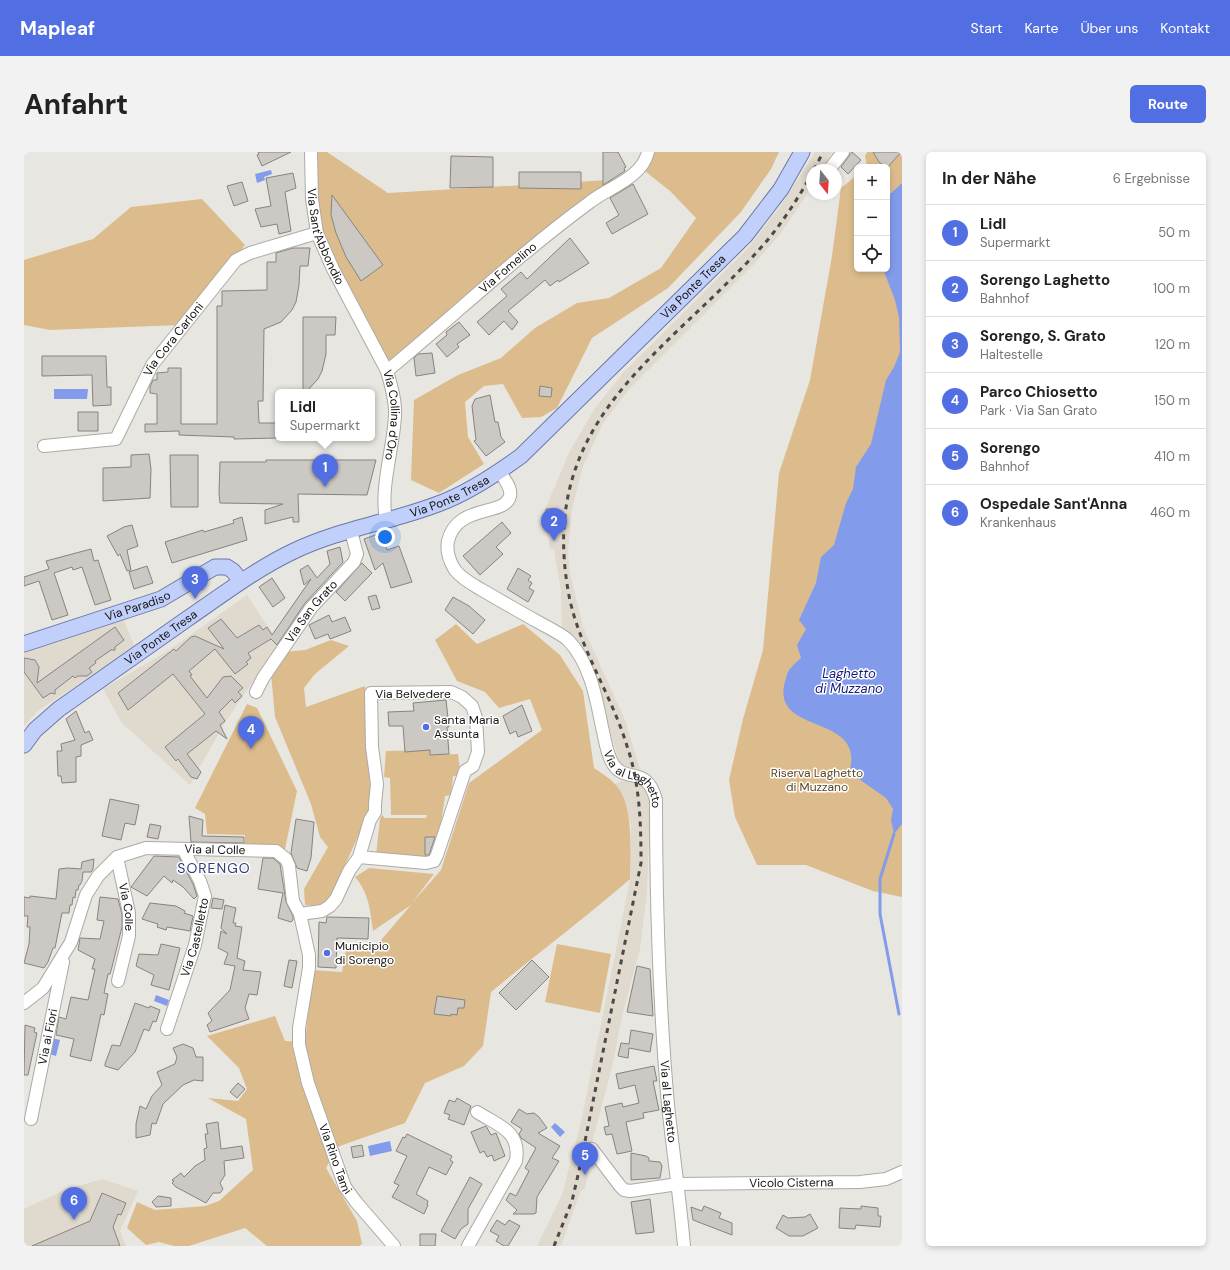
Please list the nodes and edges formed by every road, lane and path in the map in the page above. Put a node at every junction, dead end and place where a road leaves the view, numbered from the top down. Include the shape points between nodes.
1 (311, 152) edge
2 (648, 152) edge
3 (802, 152) edge
4 (843, 152) edge
5 (834, 164) edge
6 (317, 233) junction
7 (359, 317) joint
8 (387, 371) junction
9 (44, 446) dead end
10 (500, 472) junction
11 (386, 521) junction
12 (351, 531) junction
13 (241, 581) junction
14 (24, 644) edge
15 (256, 692) dead end
16 (24, 745) edge
17 (183, 849) junction
18 (118, 857) junction
19 (359, 857) junction
20 (300, 914) junction
21 (65, 953) junction
22 (118, 981) dead end
23 (24, 1003) edge
24 (167, 1029) dead end
25 (302, 1057) joint
26 (477, 1112) dead end
27 (31, 1119) dead end
28 (592, 1149) dead end
29 (902, 1172) edge
30 (678, 1184) junction
31 (394, 1246) edge
32 (468, 1246) edge
33 (684, 1246) edge

1 - 6 street, Via Sant'Abbondio via 312,199
2 - 8 street, Via Fomelino via 636,173 592,200 552,230
3 - 10 main road, Via Ponte Tresa via 781,189 745,236 537,442
4 - 5 street
6 - 7 street, Via Sant'Abbondio
6 - 9 street, Via Cora Carloni via 250,253 233,263 152,365 116,438
7 - 8 street, Via Collina d'Oro
8 - 11 street, Via Collina d'Oro via 395,415 384,496
10 - 11 main road, Via Ponte Tresa via 452,498
10 - 30 street, Via al Laghetto via 510,488 509,500 502,506 468,516 456,525 450,534 448,545 452,565 465,580 568,640 595,692 606,747 614,766 622,772 646,779 653,788 656,800 657,913 663,1038
11 - 12 main road, Via Ponte Tresa
12 - 13 main road, Via Ponte Tresa via 294,551
12 - 15 street, Via San Grato via 357,554 354,562 311,608
13 - 14 main road, Via Paradiso via 227,567 215,567 161,599
13 - 16 main road, Via Ponte Tresa via 59,709 35,730
17 - 18 street, Via al Colle via 146,848
17 - 20 street, Via al Colle via 281,853 289,866 293,901
17 - 24 street, Via Castelletto via 205,896 195,945
18 - 21 street, Via al Colle via 98,876 86,895
18 - 22 street, Via Colle via 129,913 129,936
19 - 19 street, Via Belvedere via 426,863 434,861 465,771 473,766 478,752 476,718 472,706 462,697 451,692 371,693 376,804
19 - 20 street, Via Belvedere via 330,906 322,911
20 - 25 street, Via al Colle via 309,956 299,1028
21 - 23 street, Via al Colle via 43,988
21 - 27 street, Via ai Fiori
25 - 31 street, Via Rino Tami via 308,1083 345,1187
26 - 32 street via 509,1131 514,1137 518,1152 516,1162
28 - 30 street, Vicolo Cisterna via 624,1190 634,1191
29 - 30 street, Vicolo Cisterna via 886,1179 860,1182
30 - 33 street, Via al Laghetto

